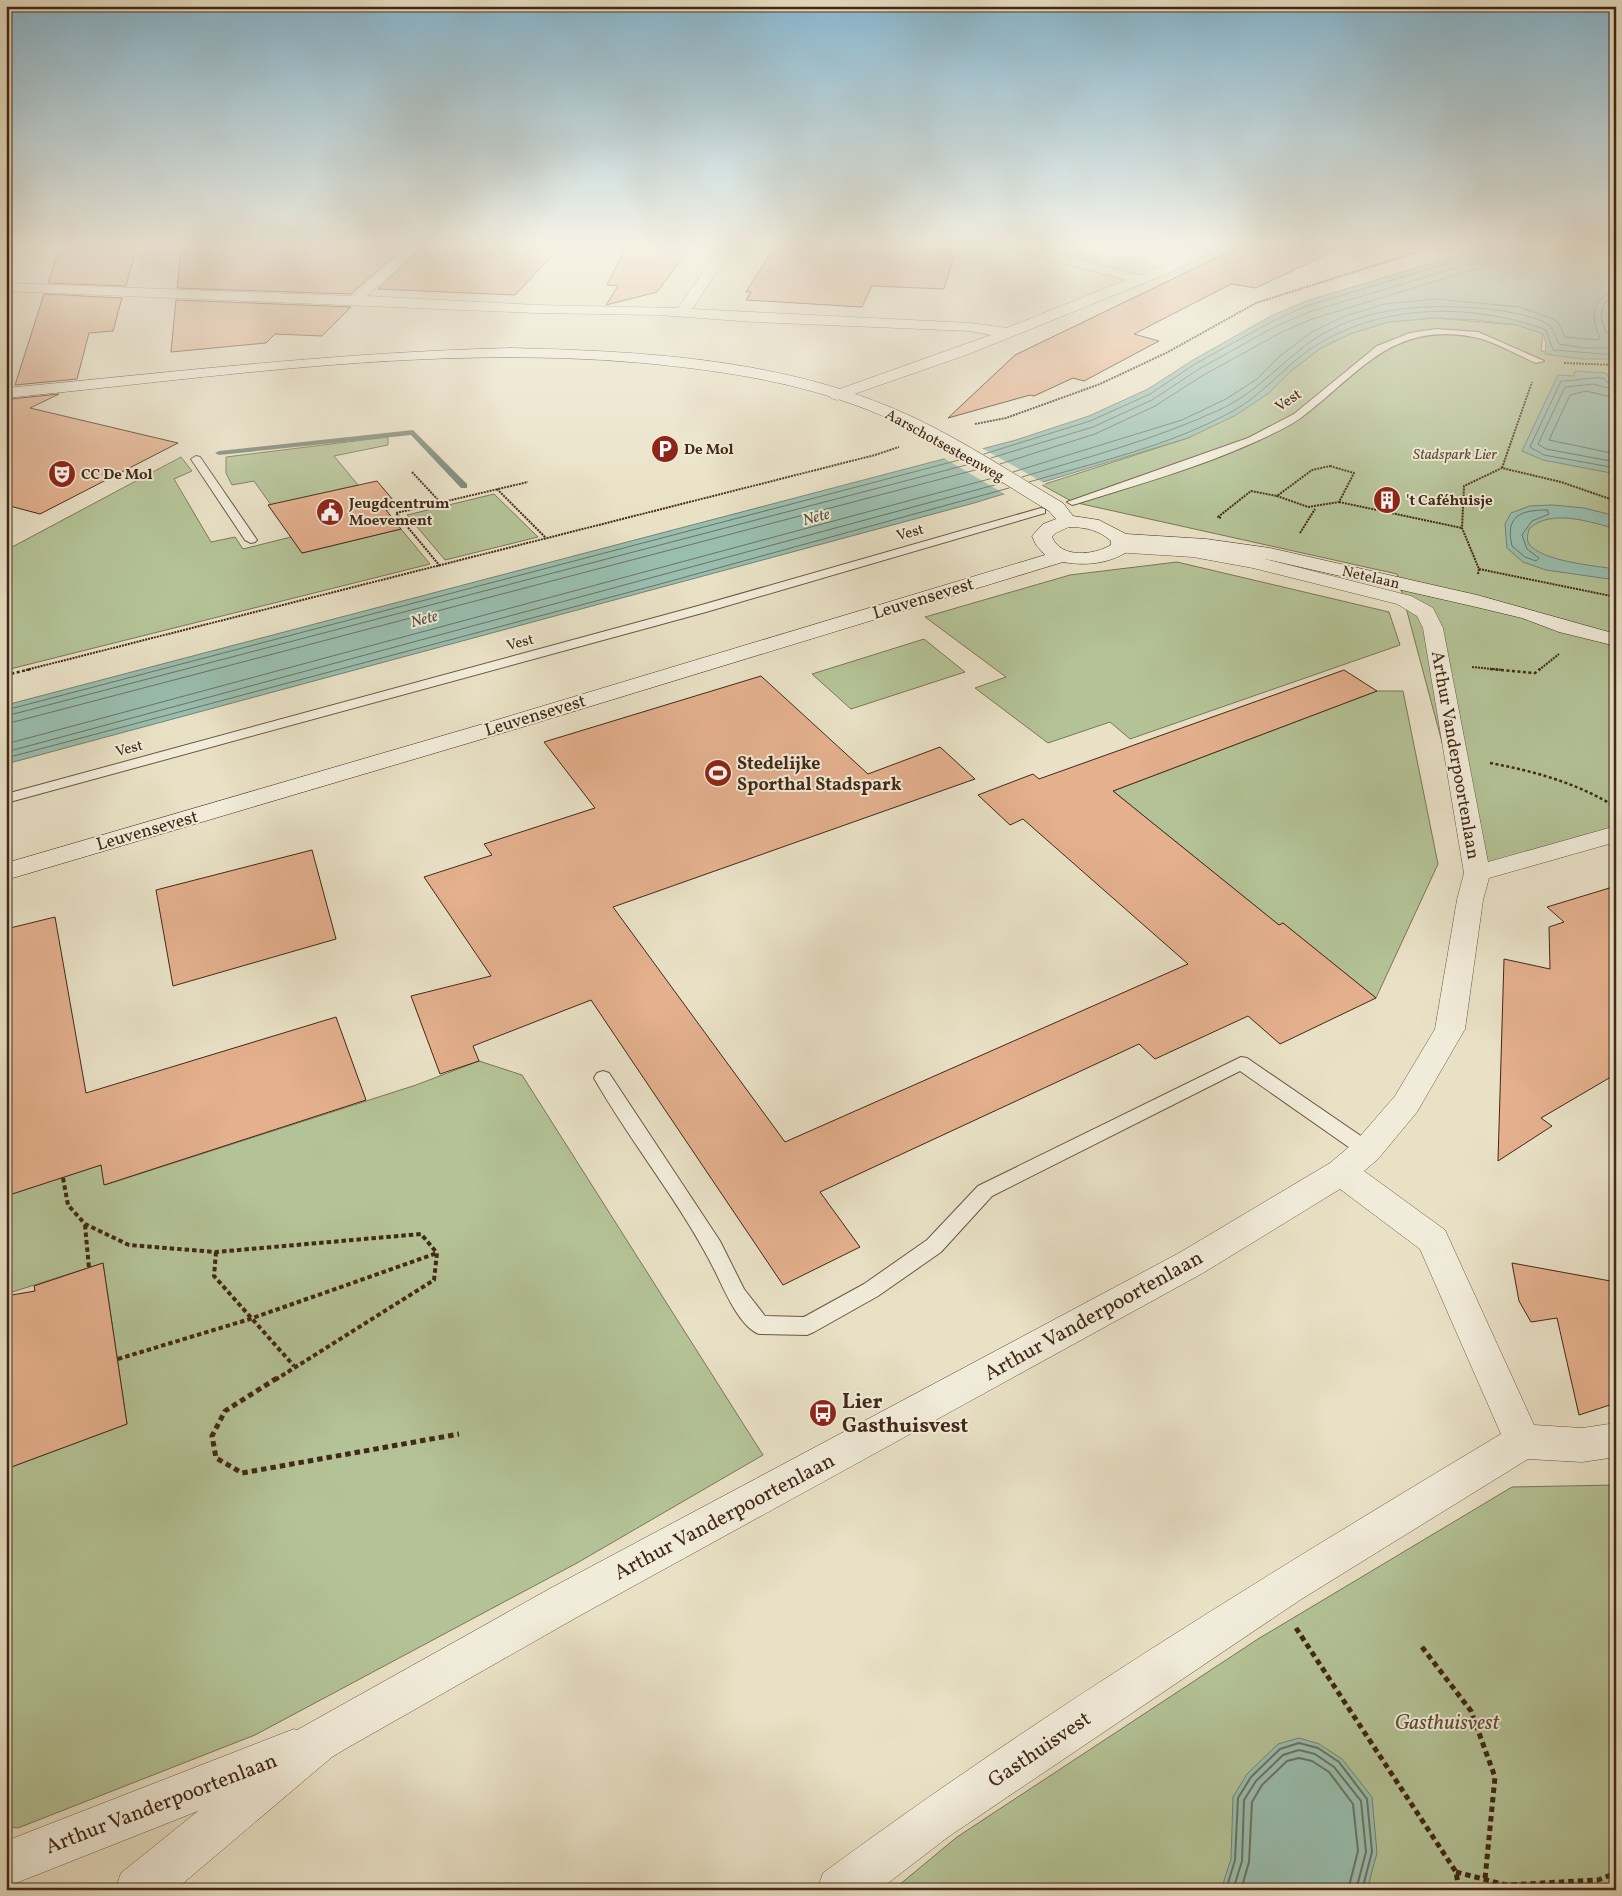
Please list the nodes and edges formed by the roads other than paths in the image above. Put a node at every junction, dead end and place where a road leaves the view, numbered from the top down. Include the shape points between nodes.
1 (1007, 333) edge
2 (1425, 333) edge
3 (1465, 333) edge
4 (1540, 361) road end
5 (6, 393) edge
6 (837, 395) junction
7 (196, 459) dead end
8 (1072, 502) dead end
9 (1040, 504) junction
10 (1068, 522) junction
11 (251, 540) dead end
12 (1120, 544) junction
13 (1063, 556) junction
14 (1433, 628) joint
15 (1616, 640) edge
16 (6, 799) edge
17 (1616, 834) edge
18 (6, 872) edge
19 (1477, 873) junction
20 (603, 1078) dead end
21 (1354, 1161) junction
22 (1616, 1440) edge
23 (1524, 1441) junction
24 (317, 1742) junction
25 (6, 1864) edge
26 (138, 1890) edge
27 (840, 1890) edge

1 - 6 street
2 - 8 lane, Vest via 1380,348 1297,416 1252,440
3 - 4 lane, Vest via 1475,334
5 - 6 street, Aarschotsesteenweg via 388,356 506,351 587,352 711,366 775,377
6 - 9 street, Aarschotsesteenweg via 886,411 952,446
7 - 11 lane
9 - 10 street, Aarschotsesteenweg via 1056,507
9 - 16 lane, Vest via 702,609
10 - 12 street, Netelaan via 1105,527 1114,532
10 - 13 street, Netelaan via 1045,530 1042,536 1049,549
12 - 13 street, Netelaan via 1112,554 1096,558
12 - 14 street, Netelaan via 1193,551 1341,583 1404,600 1426,612
12 - 15 street, Netelaan via 1206,545 1270,554 1477,601
13 - 18 street, Leuvensevest
14 - 19 street, Arthur Vanderpoortenlaan
17 - 19 street
19 - 21 street, Arthur Vanderpoortenlaan via 1450,1029 1406,1104
20 - 21 lane via 713,1247 736,1295 759,1325 807,1326 871,1290 934,1246 985,1191 1241,1063
21 - 23 street via 1433,1240
21 - 24 street, Arthur Vanderpoortenlaan via 1191,1263 565,1602
22 - 23 street via 1582,1446
23 - 27 street, Gasthuisvest via 1274,1594 940,1816
24 - 25 street, Arthur Vanderpoortenlaan
24 - 26 street, Arthur Vanderpoortenlaan

